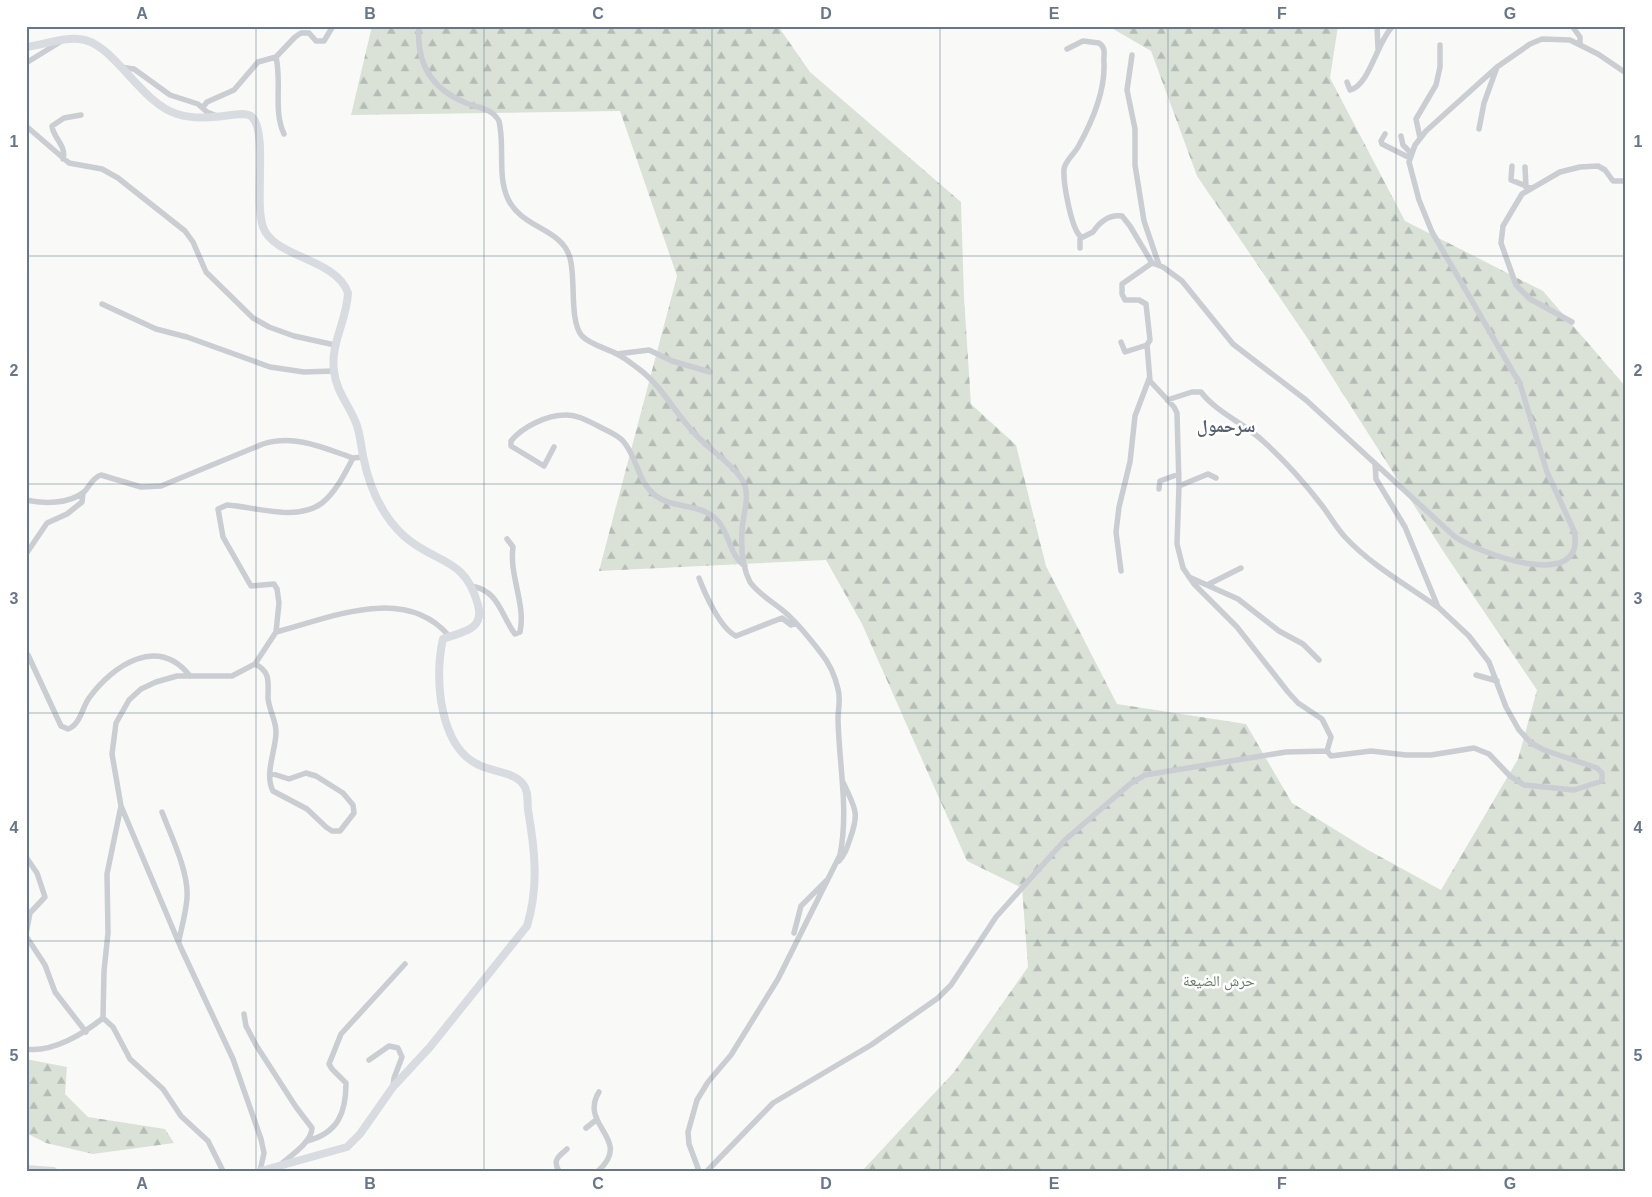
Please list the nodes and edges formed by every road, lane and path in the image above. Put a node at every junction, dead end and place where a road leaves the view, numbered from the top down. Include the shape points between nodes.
1 (333, 26) edge
2 (419, 26) edge
3 (1377, 26) edge
4 (1393, 26) edge
5 (1572, 26) edge
6 (60, 42) junction
7 (1580, 43) junction
8 (1440, 45) dead end
9 (26, 47) edge
10 (1378, 48) junction
11 (1067, 49) dead end
12 (1132, 55) dead end
13 (276, 57) junction
14 (26, 63) edge
15 (120, 67) junction
16 (1497, 67) junction
17 (1626, 73) edge
18 (1347, 82) dead end
19 (203, 107) junction
20 (81, 115) dead end
21 (223, 116) junction
22 (26, 126) edge
23 (1480, 129) dead end
24 (284, 134) dead end
25 (1385, 134) dead end
26 (1401, 136) dead end
27 (1420, 138) junction
28 (1410, 155) junction
29 (63, 159) junction
30 (1512, 166) dead end
31 (1525, 167) dead end
32 (1626, 182) edge
33 (1528, 188) junction
34 (1080, 236) junction
35 (1080, 248) dead end
36 (1152, 262) junction
37 (1159, 265) junction
38 (102, 304) dead end
39 (1572, 322) dead end
40 (1121, 342) dead end
41 (336, 344) junction
42 (1147, 346) junction
43 (617, 354) junction
44 (334, 371) junction
45 (710, 372) dead end
46 (1149, 376) junction
47 (1167, 400) junction
48 (554, 448) dead end
49 (363, 457) junction
50 (353, 458) junction
51 (1375, 463) junction
52 (1179, 474) junction
53 (1216, 478) dead end
54 (1179, 486) junction
55 (1159, 489) dead end
56 (83, 493) junction
57 (26, 500) edge
58 (507, 539) dead end
59 (26, 554) edge
60 (745, 566) junction
61 (1240, 568) dead end
62 (1121, 571) dead end
63 (1187, 576) junction
64 (699, 578) dead end
65 (1209, 584) junction
66 (471, 586) junction
67 (1438, 607) junction
68 (796, 623) junction
69 (276, 632) junction
70 (449, 636) junction
71 (28, 655) dead end
72 (1319, 660) dead end
73 (255, 664) junction
74 (1476, 674) dead end
75 (190, 676) junction
76 (1497, 681) junction
77 (1327, 751) junction
78 (270, 773) junction
79 (842, 779) junction
80 (121, 806) junction
81 (162, 812) dead end
82 (26, 857) edge
83 (837, 865) junction
84 (830, 877) junction
85 (794, 933) dead end
86 (26, 935) edge
87 (179, 940) junction
88 (405, 964) dead end
89 (244, 1014) dead end
90 (103, 1018) junction
91 (86, 1032) junction
92 (26, 1049) edge
93 (369, 1060) dead end
94 (394, 1087) junction
95 (599, 1092) dead end
96 (596, 1120) junction
97 (586, 1128) dead end
98 (307, 1140) junction
99 (567, 1149) dead end
100 (279, 1166) junction
101 (26, 1170) edge
102 (53, 1171) edge
103 (223, 1171) edge
104 (261, 1171) edge
105 (559, 1171) edge
106 (598, 1171) edge
107 (699, 1171) edge
108 (707, 1171) edge

1 - 13 street via 324,41 316,41 308,33 301,33
2 - 43 street via 418,52 423,66 440,88 465,103 492,111 500,120 507,198 525,221 548,232 564,246 570,259 575,322 581,334 591,342
3 - 10 street
4 - 10 street
5 - 7 street via 1580,37
6 - 9 street
6 - 14 street
6 - 15 street via 80,38 90,41
7 - 16 street via 1542,39
7 - 17 street
8 - 27 street via 1436,85 1416,119
10 - 18 street via 1361,83 1350,90
11 - 34 street via 1083,41 1099,43 1104,50 1102,93 1084,136 1064,169 1075,228
12 - 37 street via 1127,90 1135,130 1135,165 1144,220
13 - 19 street via 258,62 234,90
13 - 24 street via 280,120
15 - 19 street via 134,70 170,95
15 - 21 street via 146,94 169,111 202,119
16 - 23 street via 1484,103
16 - 27 street
19 - 21 street via 207,112
20 - 29 street via 64,118 52,126 64,150
21 - 41 street via 247,114 252,116 256,125 260,146 260,214 267,234 276,243 337,276 346,288 348,301
22 - 29 street
25 - 28 street via 1382,144
26 - 28 street
27 - 28 street
28 - 51 street via 1410,169 1432,232 1520,384 1547,472 1574,530 1576,539 1571,554 1556,566 1542,566 1477,550 1454,536
29 - 41 street via 76,166 106,170 185,231 206,272 253,318 294,336
30 - 33 street via 1511,180
31 - 33 street
32 - 33 street via 1613,181 1598,166 1580,167 1560,172
33 - 39 street via 1502,226 1501,243 1505,259 1516,285 1530,298
34 - 35 street
34 - 36 street via 1093,232 1096,225 1109,218 1122,216
36 - 37 street
36 - 42 street via 1122,284 1125,300 1139,300 1146,304 1150,340
37 - 51 street via 1182,281 1233,344 1306,400
38 - 44 street via 156,329 270,367 304,372
40 - 42 street via 1125,352
41 - 44 street
42 - 46 street
43 - 45 street via 649,350 672,362
43 - 60 street via 655,384 696,436 742,479 746,489 742,528
44 - 49 street via 339,390 357,424
46 - 47 street
46 - 62 street via 1135,416 1130,462 1119,507 1116,532
47 - 52 street via 1174,407 1178,423
47 - 67 street via 1201,392 1214,408 1235,418 1274,452 1308,489 1342,534 1362,553
48 - 60 street via 544,466 516,450 511,441 532,425 565,414 581,418 618,437 626,444 646,487 662,499 707,511 720,524 738,562
49 - 50 street
49 - 66 street via 373,493 397,529 417,546 453,564
50 - 56 street via 315,445 278,441 263,444 161,486 134,486 101,475
50 - 69 street via 328,498 316,507 290,512 227,505 218,509 223,537 251,586 274,584 277,589
51 - 67 street via 1376,479 1405,527
52 - 54 street
52 - 55 street via 1160,481
53 - 54 street via 1208,474
54 - 63 street via 1177,544 1179,560
56 - 57 street via 56,502
56 - 59 street via 82,502 67,514 47,523
58 - 66 street via 513,547 520,632 515,634 496,599
60 - 68 street via 751,583
61 - 65 street
63 - 65 street
63 - 77 street via 1238,627 1298,703 1325,723 1331,737
64 - 68 street via 718,617 736,636 782,618 792,625
65 - 72 street via 1255,611
66 - 70 street via 479,609 477,623 471,630
67 - 76 street via 1469,636 1489,662
68 - 79 street via 826,660 837,684
69 - 70 street via 356,611 387,608 419,614 436,623
69 - 73 street
70 - 94 street via 443,639 439,666 443,707 450,735 460,752 470,760 492,771 514,776 527,790 536,874 534,896 527,926
71 - 75 street via 61,726 68,729 77,723 96,690 112,673 130,661 161,657 182,666
73 - 75 street via 232,676
73 - 78 street via 268,676 269,703 276,725
74 - 76 street
75 - 80 street via 167,678 141,688 122,711 115,729 112,754
76 - 77 street via 1506,708 1531,743 1597,768 1602,773 1602,781 1574,790 1524,785 1510,776 1489,754 1474,748 1431,755 1371,751 1331,756
77 - 108 street via 1286,752 1152,773 1137,779 1072,833 1032,876 996,917 951,985 938,998 871,1046 773,1103
78 - 78 street via 273,791 307,809 332,831 340,831 354,812 353,805 343,793 316,776 306,773 289,779
79 - 83 street via 844,835
79 - 83 street via 857,820 845,854
80 - 87 street
80 - 90 street via 107,874 108,934
81 - 87 street via 187,888
82 - 86 street via 37,873 45,896 30,913
83 - 84 street
84 - 85 street via 801,906
84 - 107 street via 778,979 734,1051 697,1100 688,1132
86 - 91 street via 45,965 55,992
87 - 104 street via 233,1059 261,1139 264,1154
88 - 98 street via 341,1034 330,1064 346,1082 344,1100 335,1127 322,1136
89 - 98 street via 256,1045 311,1125 313,1131
90 - 91 street
90 - 103 street via 113,1026 130,1059 163,1089 181,1116 208,1141
91 - 92 street via 38,1051
93 - 94 street via 389,1046 398,1048 402,1057
94 - 100 street via 347,1147
95 - 96 street via 593,1102
96 - 97 street
96 - 106 street via 606,1133 610,1147 610,1158
98 - 100 street
99 - 105 street via 556,1158
100 - 104 street
101 - 102 street

